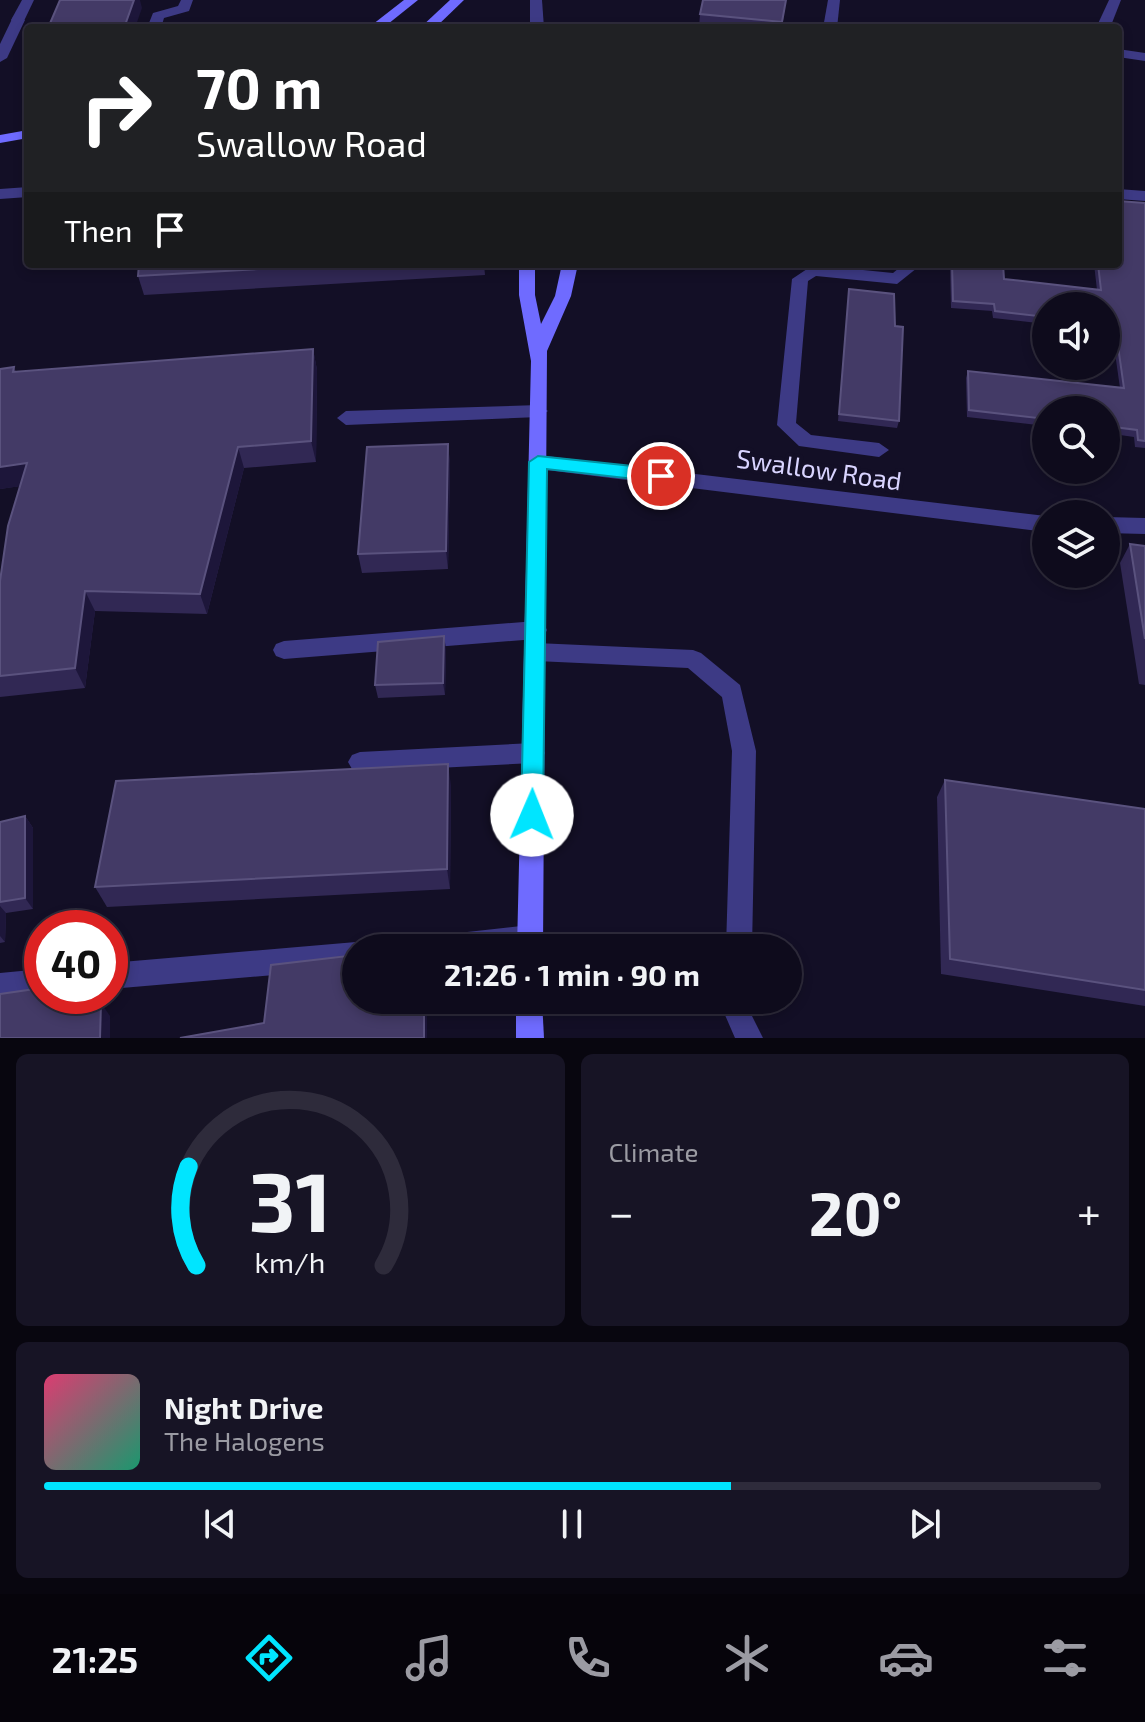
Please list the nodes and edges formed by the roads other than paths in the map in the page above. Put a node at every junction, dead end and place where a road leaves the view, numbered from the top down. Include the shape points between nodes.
1 (28, 0) edge
2 (187, 0) edge
3 (412, 0) edge
4 (458, 0) edge
5 (536, 0) edge
6 (834, 0) edge
7 (1115, 0) edge
8 (155, 24) edge
9 (380, 24) edge
10 (431, 24) edge
11 (537, 24) edge
12 (831, 24) edge
13 (1105, 24) edge
14 (1122, 54) edge
15 (1145, 57) edge
16 (0, 58) edge
17 (24, 135) edge
18 (0, 139) edge
19 (24, 192) edge
20 (0, 194) edge
21 (1122, 194) edge
22 (1145, 196) edge
23 (527, 268) edge
24 (569, 268) edge
25 (909, 268) edge
26 (539, 349) junction
27 (539, 411) junction
28 (346, 418) dead end
29 (879, 450) dead end
30 (538, 462) junction
31 (1032, 522) edge
32 (1120, 525) edge
33 (1145, 526) edge
34 (536, 641) junction
35 (284, 650) dead end
36 (533, 753) junction
37 (360, 762) dead end
38 (530, 934) edge
39 (739, 934) edge
40 (342, 956) edge
41 (128, 974) edge
42 (24, 984) edge
43 (0, 986) edge
44 (529, 1014) edge
45 (738, 1014) edge
46 (530, 1038) edge
47 (749, 1038) edge

1 - 16 street
2 - 8 street via 184,8 158,16
3 - 9 street
4 - 10 street
5 - 11 street
6 - 12 street
7 - 13 street
14 - 15 street
17 - 18 street
19 - 20 street
21 - 22 street
23 - 26 street
24 - 26 street via 563,296
25 - 29 street via 897,279 813,270 800,279 786,425 806,441
26 - 27 street
27 - 28 street
27 - 30 street
30 - 31 street, Swallow Road
30 - 34 street
32 - 33 street
34 - 35 street
34 - 36 street
34 - 39 street via 693,659 732,692 744,751
36 - 37 street
36 - 38 street
40 - 41 street
42 - 43 street
44 - 46 street
45 - 47 street

